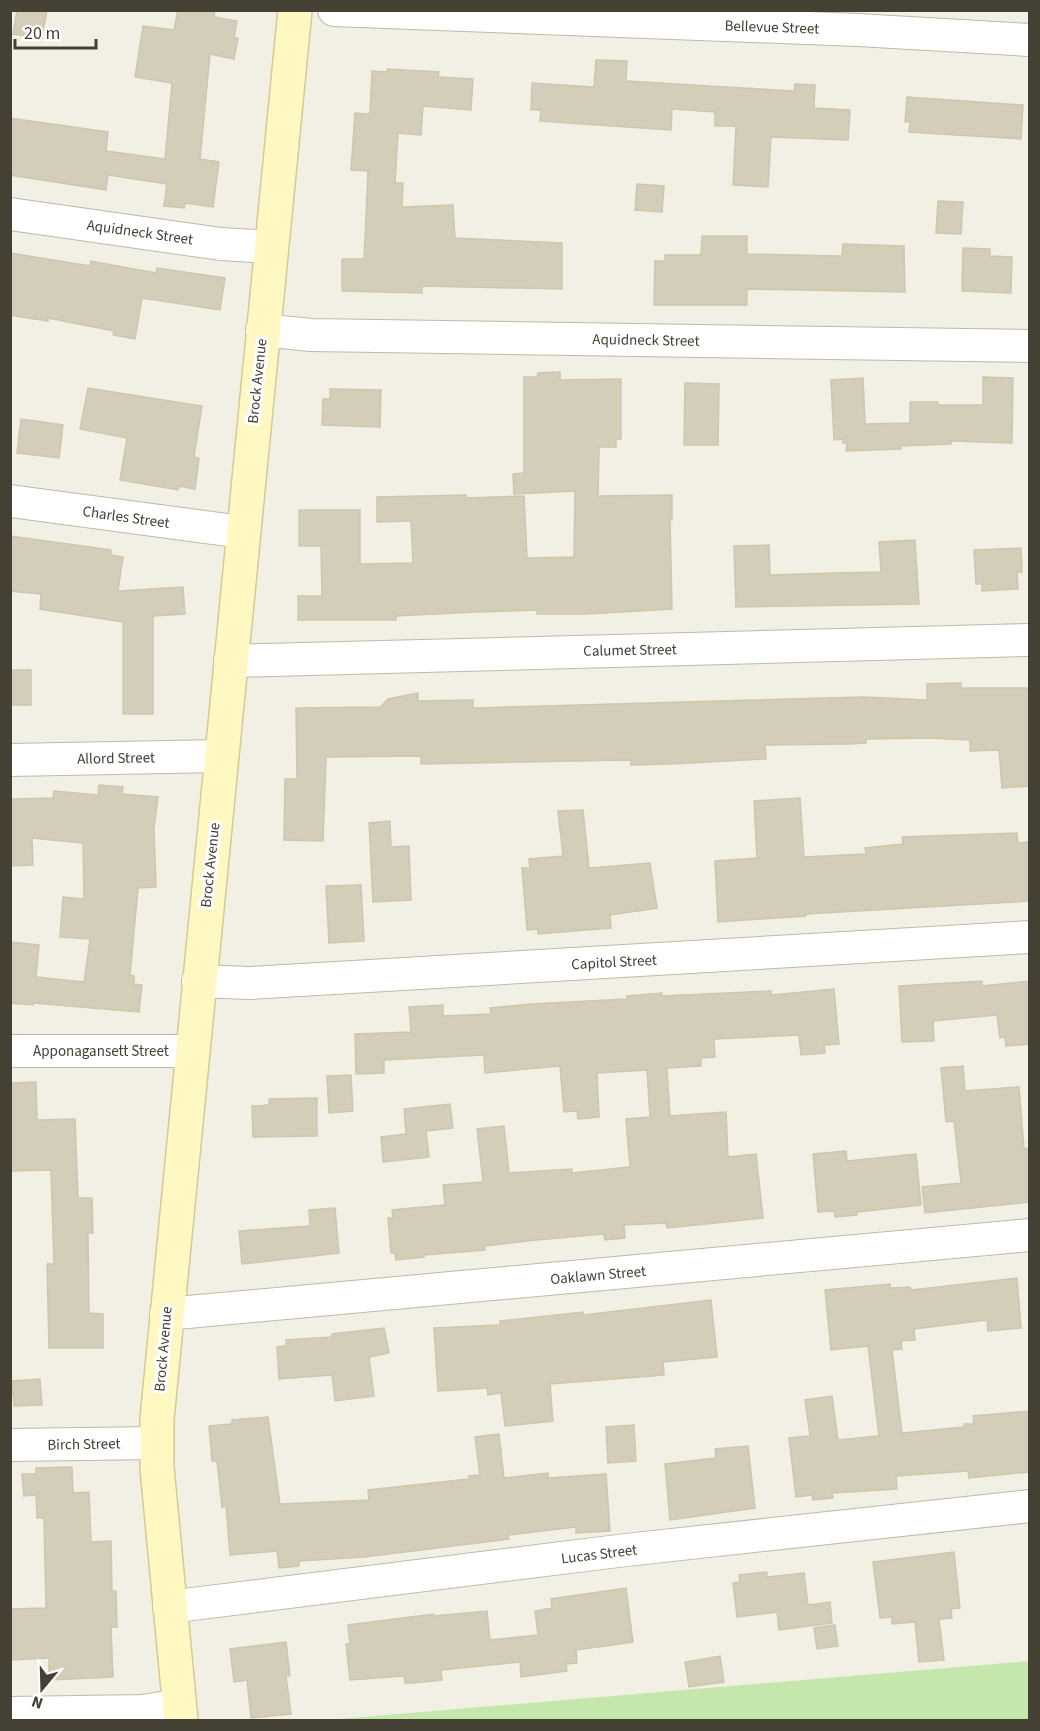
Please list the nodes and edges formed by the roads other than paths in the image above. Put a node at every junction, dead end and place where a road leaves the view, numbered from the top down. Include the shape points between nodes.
1 (295, 10) edge
2 (334, 10) edge
3 (1029, 40) edge
4 (10, 214) edge
5 (270, 247) junction
6 (262, 330) junction
7 (1029, 346) edge
8 (10, 501) edge
9 (242, 532) junction
10 (1029, 640) edge
11 (230, 661) junction
12 (221, 756) junction
13 (10, 759) edge
14 (1029, 937) edge
15 (198, 981) junction
16 (10, 1051) edge
17 (191, 1051) junction
18 (1029, 1235) edge
19 (166, 1314) junction
20 (157, 1443) junction
21 (10, 1445) edge
22 (1029, 1506) edge
23 (170, 1607) junction
24 (10, 1713) edge
25 (180, 1713) edge

1 - 5 main road, Brock Avenue
2 - 3 street, Bellevue Street
4 - 5 street, Aquidneck Street
5 - 6 main road, Brock Avenue
6 - 7 street, Aquidneck Street via 310,335
6 - 9 main road, Brock Avenue
8 - 9 street, Charles Street
9 - 11 main road, Brock Avenue
10 - 11 street, Calumet Street
11 - 12 main road, Brock Avenue
12 - 13 street, Allord Street
12 - 15 main road, Brock Avenue
14 - 15 street, Capitol Street via 262,983
15 - 17 main road, Brock Avenue
16 - 17 street, Apponagansett Street
17 - 19 main road, Brock Avenue
18 - 19 street, Oaklawn Street
19 - 20 main road, Brock Avenue
20 - 21 street, Birch Street
20 - 23 main road, Brock Avenue
22 - 23 street, Lucas Street via 626,1550
23 - 25 main road, Brock Avenue
24 - 25 street

